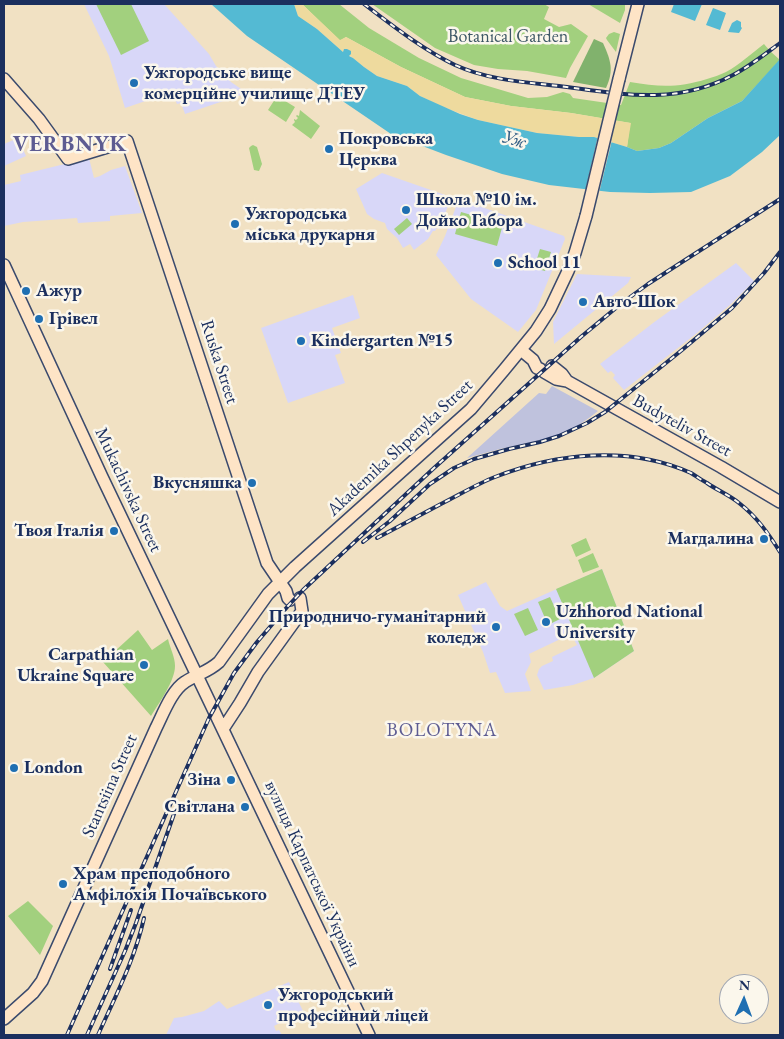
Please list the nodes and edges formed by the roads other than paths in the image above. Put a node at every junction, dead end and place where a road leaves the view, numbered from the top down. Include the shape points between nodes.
1 (638, 4) edge
2 (4, 78) edge
3 (4, 265) edge
4 (521, 350) junction
5 (780, 502) edge
6 (294, 598) junction
7 (196, 676) junction
8 (223, 729) junction
9 (4, 1019) edge
10 (369, 1035) edge

1 - 4 main road, Akademika Shpenyka Street, bridge via 575,253 550,310
2 - 6 main road, Ruska Street via 68,159 127,141 267,563
3 - 7 main road, Mukachivska Street
4 - 5 main road, Budyteliv Street via 543,366 562,374 567,381
4 - 6 main road, Akademika Shpenyka Street via 471,409 295,567
6 - 7 main road, Akademika Shpenyka Street via 268,594 219,662
6 - 8 main road via 258,672
7 - 8 main road, Mukachivska Street
7 - 9 main road, Stantsiina Street via 181,685 168,703 42,981
8 - 10 main road, вулиця Карпатської України

